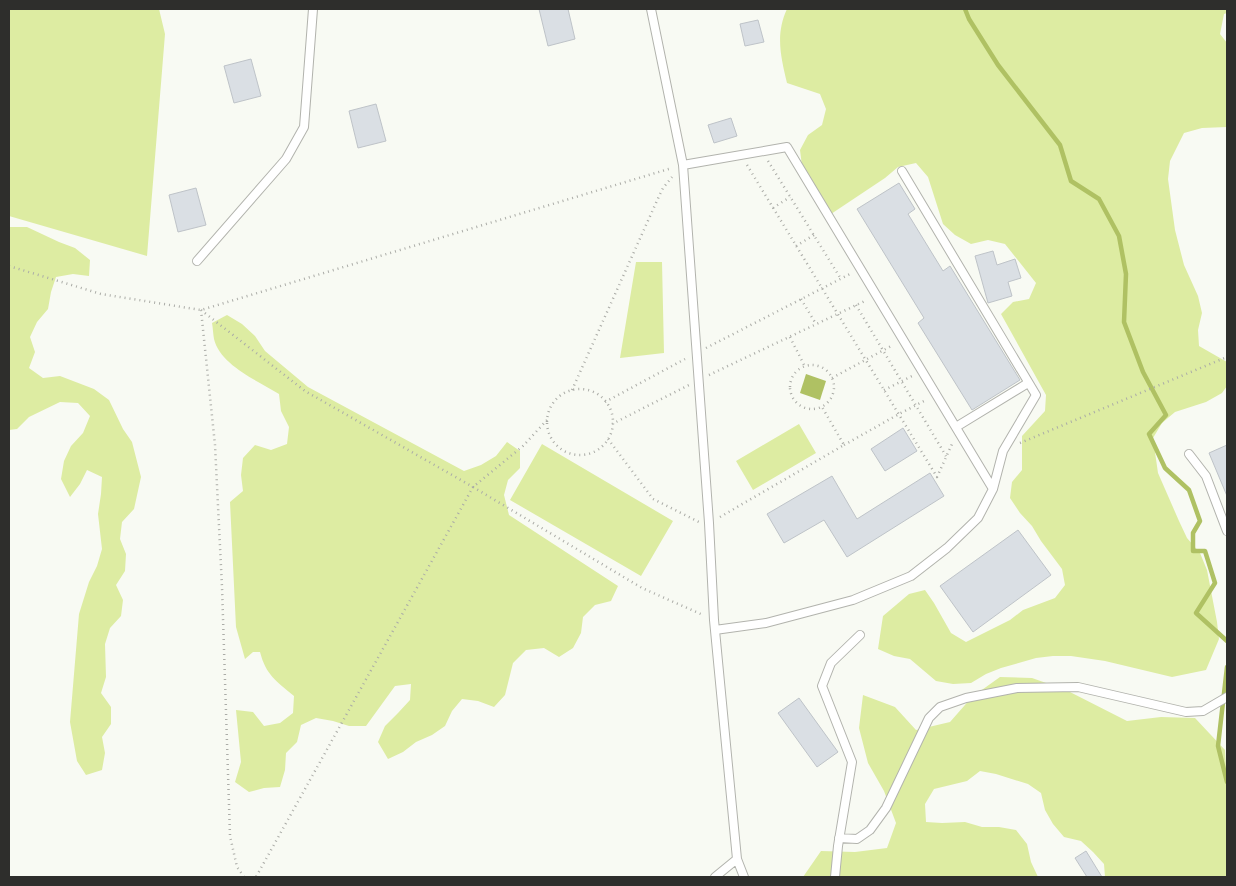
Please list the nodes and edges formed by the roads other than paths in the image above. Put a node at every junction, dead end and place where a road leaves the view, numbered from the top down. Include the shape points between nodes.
1 (313, 9) edge
2 (651, 9) edge
3 (683, 164) junction
4 (902, 171) dead end
5 (197, 261) dead end
6 (1028, 383) junction
7 (957, 429) junction
8 (1188, 454) dead end
9 (993, 489) junction
10 (1227, 531) edge
11 (715, 630) junction
12 (860, 635) dead end
13 (1227, 697) edge
14 (839, 838) junction
15 (737, 858) junction
16 (715, 877) edge
17 (744, 877) edge
18 (835, 877) edge

1 - 5 lane via 304,127 286,159
2 - 3 lane
3 - 7 lane via 787,147
3 - 11 lane
4 - 6 lane
6 - 7 lane
6 - 9 lane via 1036,395 1003,451
7 - 9 lane
8 - 10 lane via 1206,476
9 - 11 lane via 978,518 948,548 911,576 853,600 766,623
11 - 15 lane
12 - 14 lane via 832,663 822,686 852,762
13 - 14 lane via 1203,711 1186,712 1078,687 1017,688 966,698 940,707 929,718 886,808 870,830 857,839
14 - 18 lane
15 - 16 lane
15 - 17 lane

